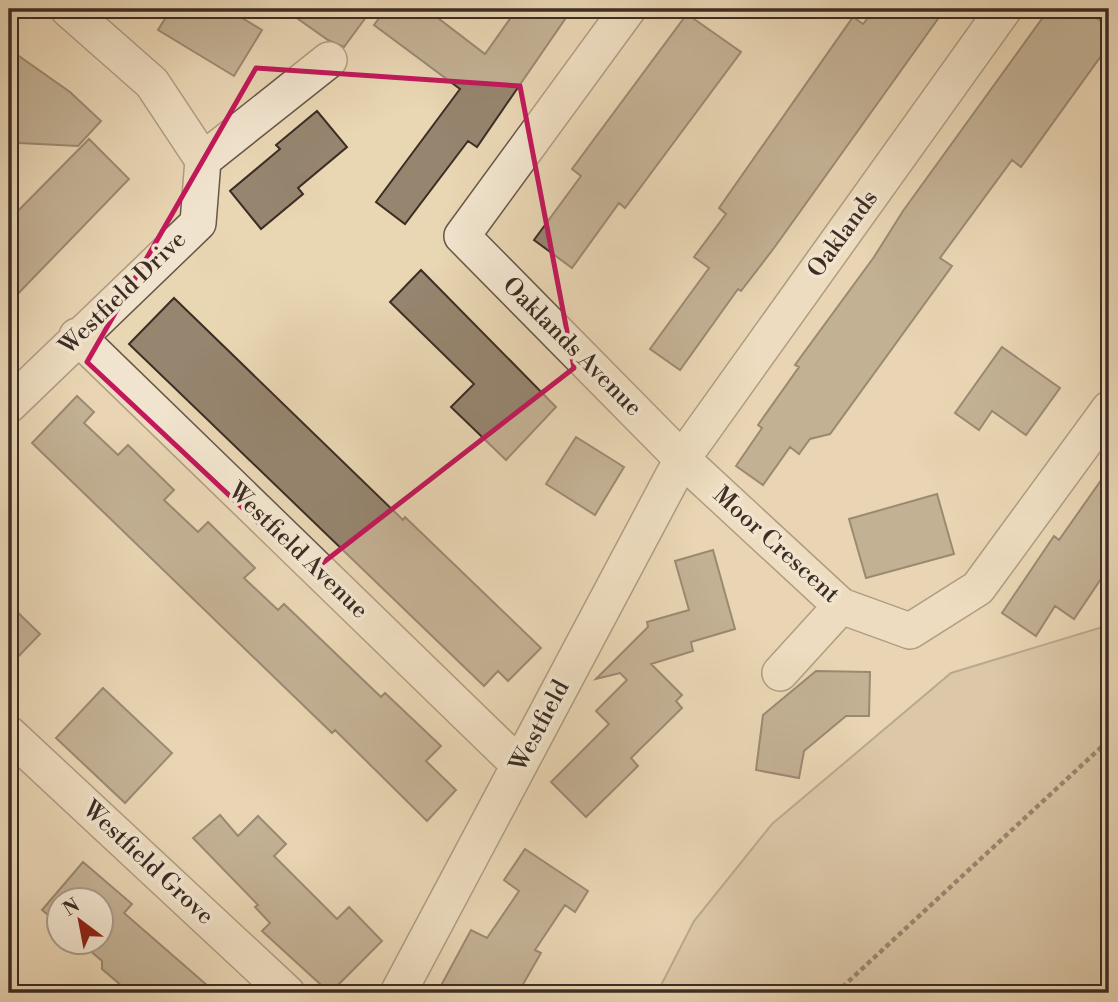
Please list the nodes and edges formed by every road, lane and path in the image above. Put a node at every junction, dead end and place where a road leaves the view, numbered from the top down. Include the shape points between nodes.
1 (628, 9) edge
2 (1004, 9) edge
3 (73, 10) edge
4 (329, 60) dead end
5 (203, 160) junction
6 (77, 336) junction
7 (9, 405) edge
8 (1109, 409) edge
9 (682, 459) junction
10 (841, 606) junction
11 (780, 673) dead end
12 (9, 734) edge
13 (1109, 740) edge
14 (519, 765) junction
15 (287, 993) edge
16 (398, 993) edge
17 (836, 993) edge

1 - 9 street, Oaklands Avenue via 462,236
2 - 9 street, Oaklands
3 - 5 street via 152,83
4 - 5 street
5 - 6 street, Westfield Drive via 198,223
6 - 7 street, Westfield Drive
6 - 14 street, Westfield Avenue
8 - 10 street, Moor Crescent via 978,588 910,631
9 - 10 street, Moor Crescent
9 - 14 street, Westfield
10 - 11 street
12 - 15 street, Westfield Grove
13 - 17 path
14 - 16 street, Westfield

